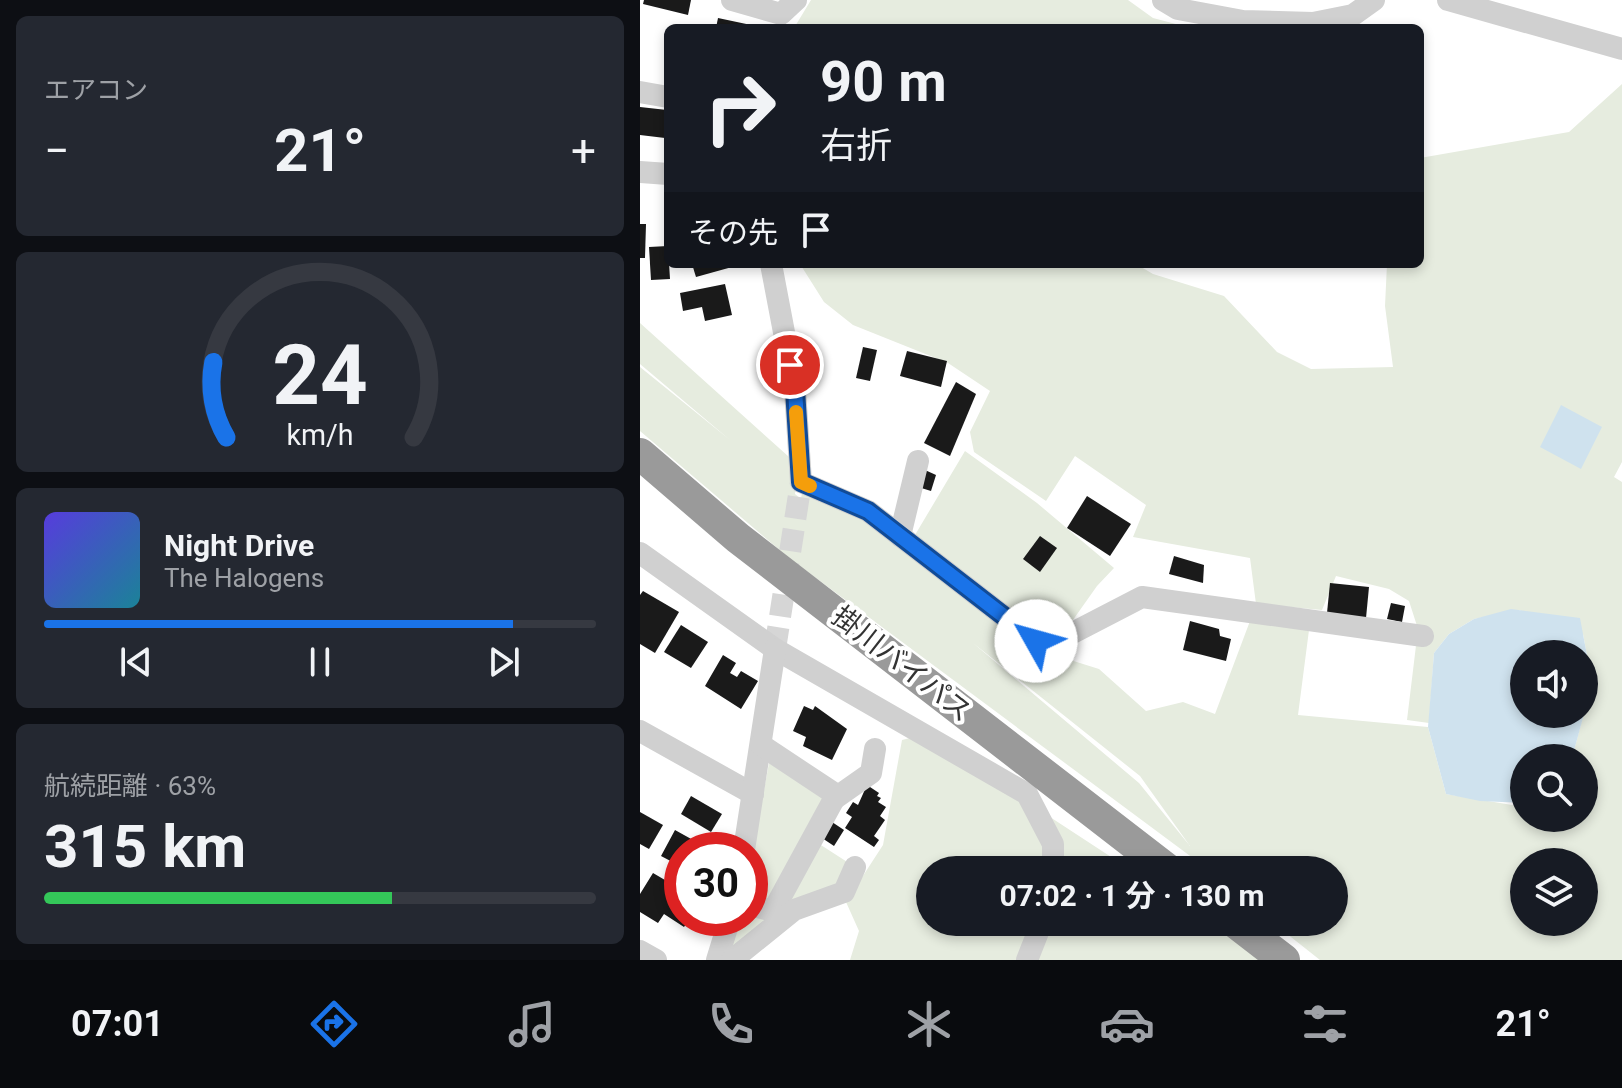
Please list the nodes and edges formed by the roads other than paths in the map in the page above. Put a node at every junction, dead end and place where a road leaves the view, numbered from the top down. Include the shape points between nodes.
1 (732, 0) edge
2 (1163, 0) edge
3 (1374, 0) edge
4 (1448, 0) edge
5 (785, 10) edge
6 (1622, 49) edge
7 (640, 92) edge
8 (664, 96) edge
9 (640, 172) edge
10 (664, 174) edge
11 (772, 268) edge
12 (640, 454) edge
13 (918, 461) dead end
14 (900, 536) junction
15 (640, 553) edge
16 (1423, 636) dead end
17 (775, 649) junction
18 (640, 731) edge
19 (761, 745) junction
20 (875, 749) dead end
21 (753, 794) junction
22 (834, 799) junction
23 (747, 832) edge
24 (1053, 856) edge
25 (1150, 856) edge
26 (855, 867) dead end
27 (768, 910) edge
28 (724, 936) edge
29 (1036, 936) edge
30 (1253, 936) edge
31 (640, 951) edge
32 (656, 960) edge
33 (717, 960) edge
34 (732, 960) edge
35 (1027, 960) edge
36 (1284, 960) edge

1 - 5 street
2 - 3 street via 1178,9 1243,21 1313,23 1353,15
4 - 6 street
7 - 8 street
9 - 10 street
11 - 14 street via 795,390 801,482 868,511
12 - 25 highway, 掛川バイパス via 738,538
13 - 14 street
14 - 16 street via 1036,641 1057,641 1142,597
15 - 17 street
17 - 19 street
17 - 24 street via 1027,794 1053,844
18 - 21 street
19 - 21 street
19 - 22 street via 832,792
20 - 22 street via 871,773
21 - 23 street
22 - 27 street via 773,911
26 - 34 street via 844,892 794,910
28 - 33 street
29 - 35 street
30 - 36 highway
31 - 32 street

